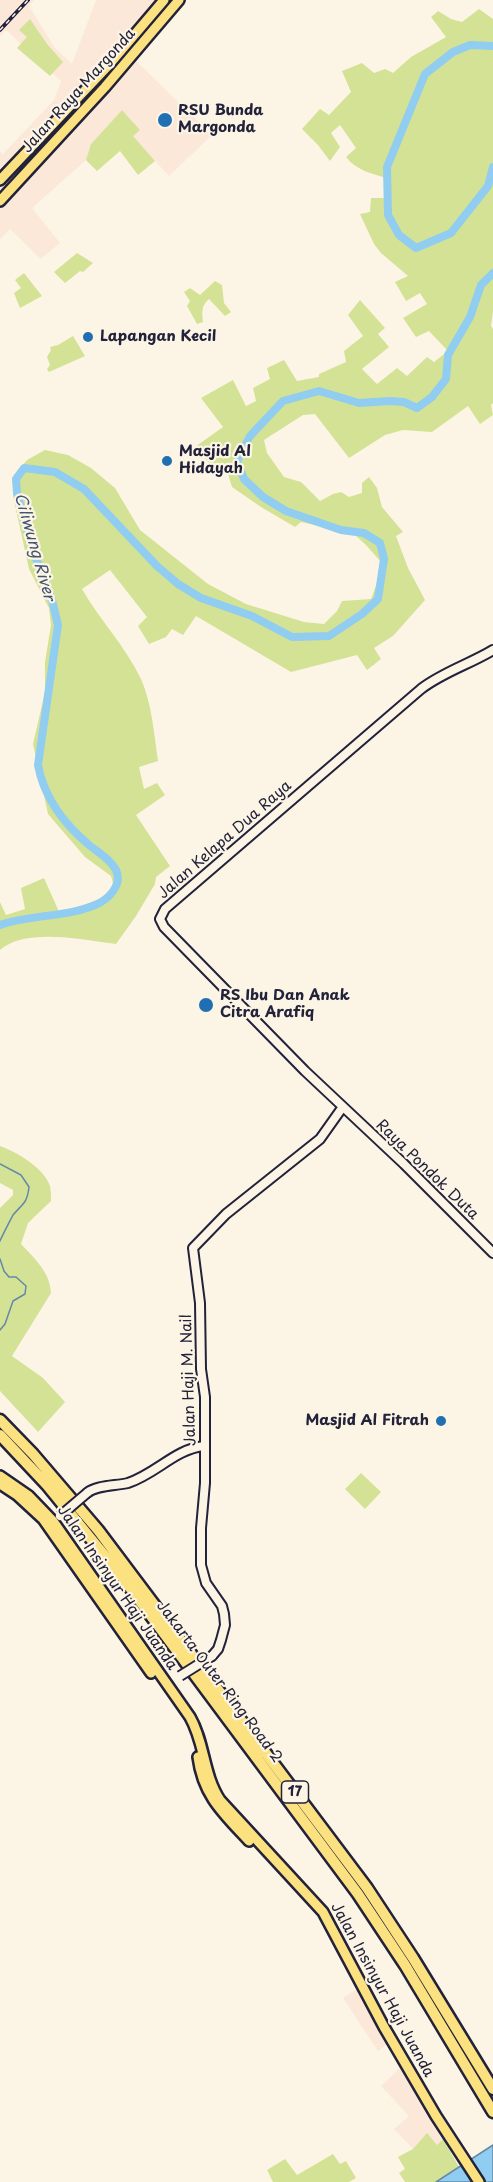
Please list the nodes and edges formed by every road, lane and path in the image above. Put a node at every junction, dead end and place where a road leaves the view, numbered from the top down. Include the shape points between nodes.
1 (164, 0) edge
2 (176, 2) edge
3 (0, 180) edge
4 (0, 201) edge
5 (493, 650) edge
6 (342, 1107) junction
7 (493, 1253) edge
8 (0, 1420) edge
9 (0, 1435) edge
10 (204, 1446) junction
11 (0, 1476) edge
12 (0, 1484) edge
13 (57, 1519) junction
14 (104, 1603) junction
15 (167, 1684) junction
16 (493, 2089) edge
17 (493, 2112) edge
18 (461, 2160) junction
19 (472, 2182) edge
20 (479, 2182) edge

1 - 3 main road, Jalan Raya Margonda
2 - 4 main road, Jalan Raya Margonda via 105,87
5 - 6 main road, Jalan Kelapa Dua Raya via 439,676 422,689 160,917 162,925
6 - 7 main road, Raya Pondok Duta
6 - 10 main road, Jalan Haji M. Nail via 320,1139 226,1214 193,1247 200,1304
8 - 16 highway, Jakarta Outer Ring Road 2 / 17 via 105,1538 367,1888
9 - 17 highway, Jakarta Outer Ring Road 2 / 17 via 47,1485 122,1577 358,1894
10 - 13 main road, bridge via 187,1449 139,1479 92,1489
10 - 15 main road, Jalan Haji M. Nail, bridge via 201,1565 206,1583 222,1606 225,1625 212,1656
11 - 13 main road, Jalan Insinyur Haji Juanda
12 - 14 main road, Jalan Insinyur Haji Juanda via 43,1519
13 - 14 main road, Jalan Insinyur Haji Juanda
14 - 15 main road, Jalan Insinyur Haji Juanda
14 - 18 main road, Jalan Insinyur Haji Juanda via 188,1725 203,1780 216,1805 319,1917 385,2040
15 - 18 main road, Jalan Insinyur Haji Juanda via 196,1728 208,1778 217,1795 323,1912
18 - 19 main road, Jalan Insinyur Haji Juanda
18 - 20 main road, Jalan Insinyur Haji Juanda

